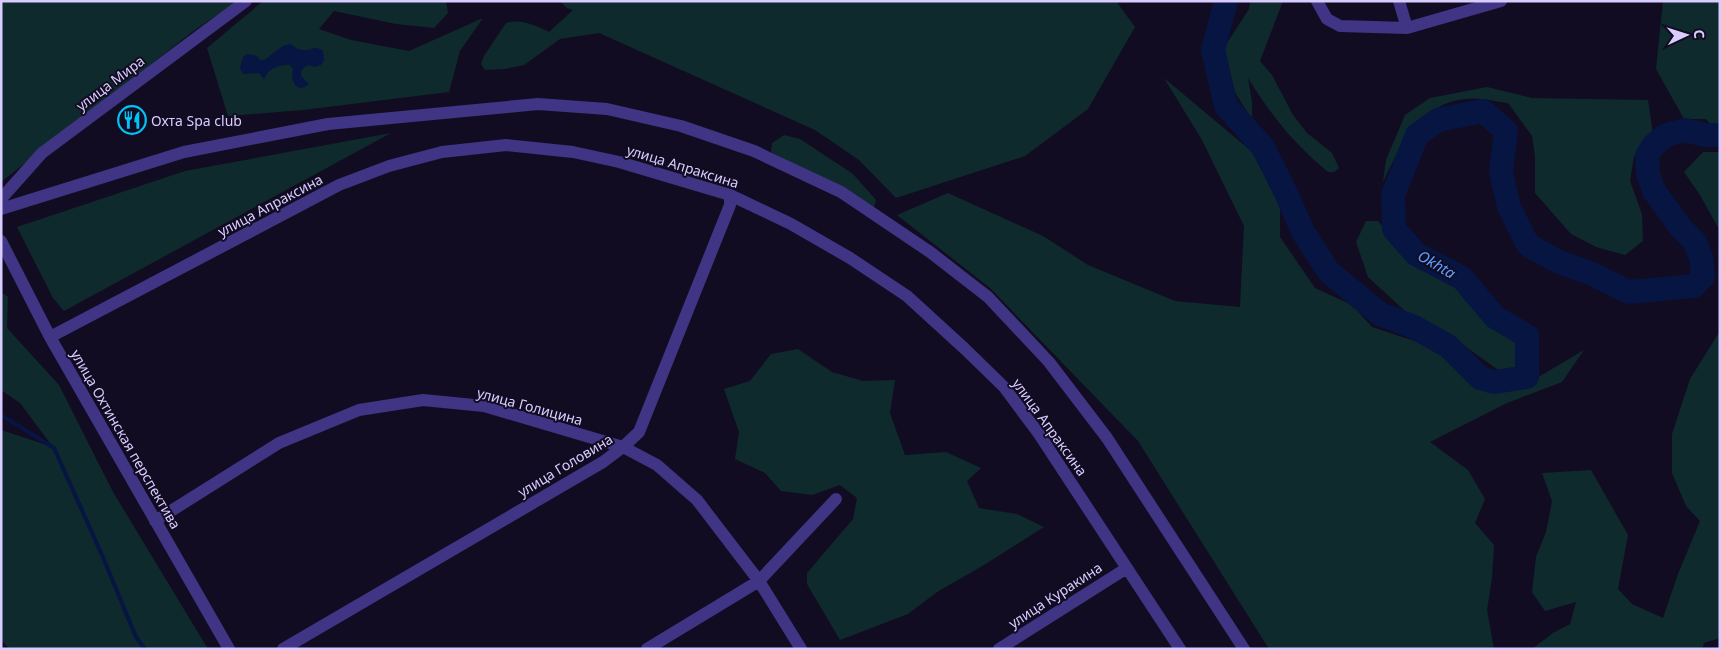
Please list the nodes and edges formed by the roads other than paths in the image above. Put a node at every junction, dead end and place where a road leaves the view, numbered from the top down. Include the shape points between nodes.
1 (246, 1) edge
2 (1317, 1) edge
3 (1399, 1) edge
4 (1501, 1) edge
5 (1407, 28) junction
6 (730, 195) junction
7 (1, 199) edge
8 (1, 209) edge
9 (1, 241) edge
10 (50, 337) junction
11 (623, 447) junction
12 (836, 499) dead end
13 (156, 521) junction
14 (1128, 568) junction
15 (759, 582) junction
16 (229, 649) edge
17 (283, 649) edge
18 (647, 649) edge
19 (801, 649) edge
20 (999, 649) edge
21 (1180, 649) edge
22 (1244, 649) edge

1 - 7 street, улица Мира via 42,153
2 - 5 street via 1328,18 1340,26
3 - 5 street
4 - 5 street
6 - 10 street, улица Апраксина via 619,162 573,152 506,145 442,152 389,166 339,185
6 - 11 street, улица Головина via 730,205 639,432
6 - 14 street, улица Апраксина via 791,224 850,258 907,296 965,349 1004,387 1039,434
8 - 22 street via 184,152 328,124 538,104 607,109 681,126 754,151 840,192 930,252 988,297 1049,362 1107,438
9 - 10 street, улица Охтинская перспектива
10 - 13 street, улица Охтинская перспектива
11 - 13 street, улица Голицина via 484,406 423,400 359,410 279,443
11 - 15 street, улица Голицина via 657,465 697,500
11 - 17 street, улица Головина via 603,462
12 - 15 street
13 - 16 street, улица Охтинская перспектива
14 - 20 street, улица Куракина
14 - 21 street, улица Апраксина
15 - 18 street
15 - 19 street, улица Голицина

